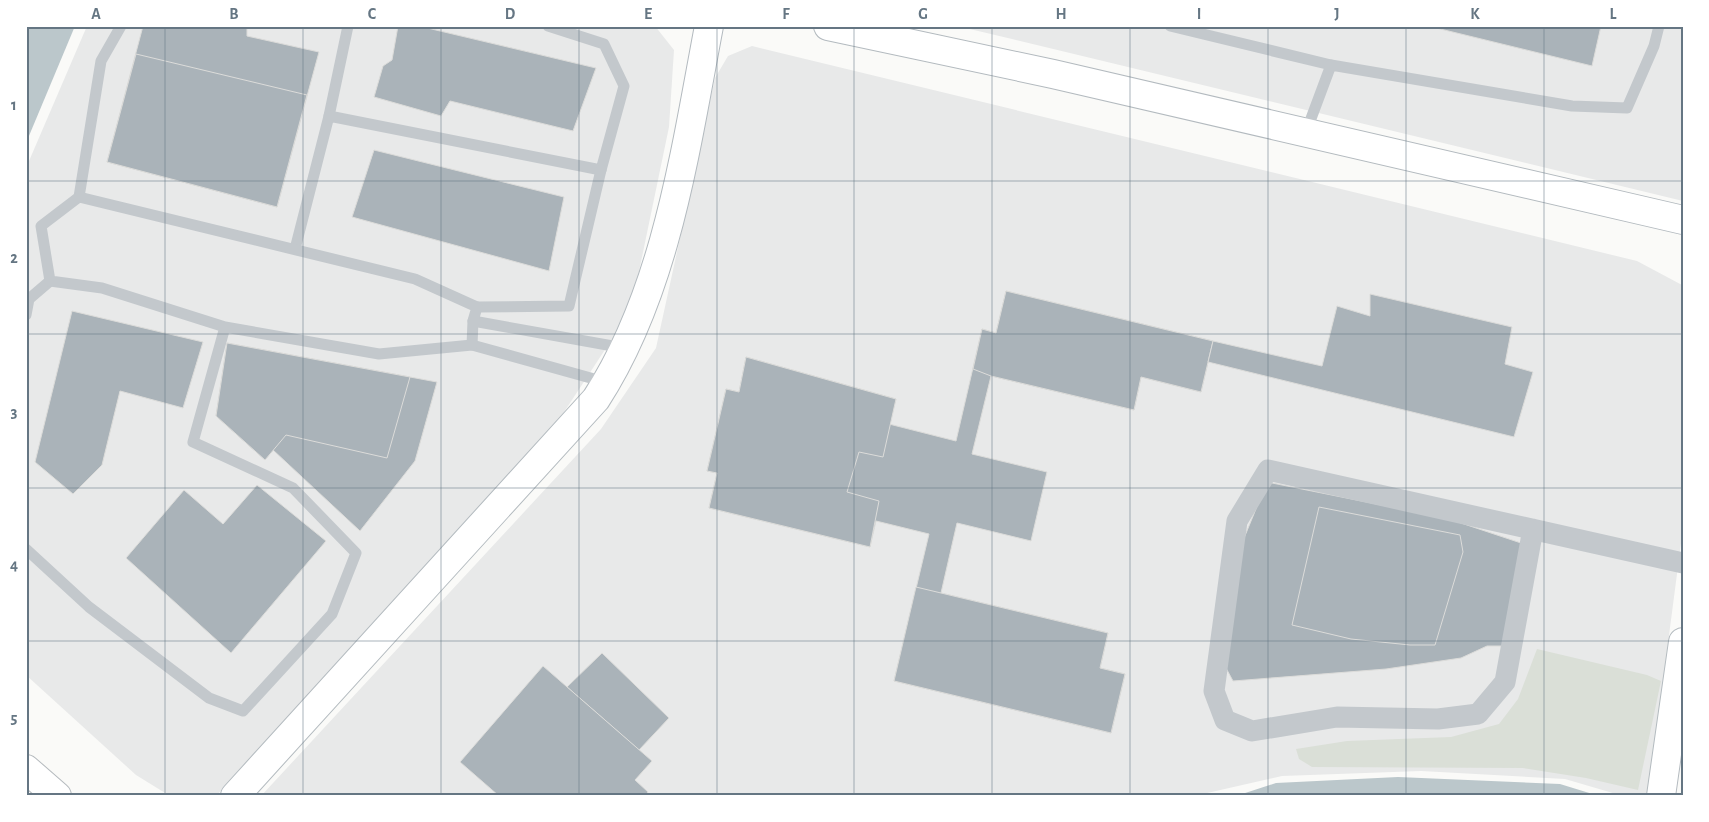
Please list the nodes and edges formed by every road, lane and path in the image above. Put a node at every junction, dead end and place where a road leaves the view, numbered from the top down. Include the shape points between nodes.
1 (120, 26) edge
2 (348, 26) edge
3 (548, 26) edge
4 (709, 26) edge
5 (828, 26) edge
6 (1170, 26) edge
7 (1659, 26) edge
8 (1331, 65) junction
9 (329, 116) junction
10 (1306, 132) junction
11 (601, 170) junction
12 (79, 197) junction
13 (1683, 220) edge
14 (295, 250) junction
15 (50, 281) junction
16 (477, 307) junction
17 (26, 316) edge
18 (473, 320) junction
19 (225, 327) junction
20 (472, 346) junction
21 (624, 348) junction
22 (606, 383) junction
23 (1533, 529) junction
24 (26, 549) edge
25 (1683, 563) edge
26 (1683, 642) edge
27 (26, 769) edge
28 (57, 796) edge
29 (235, 796) edge
30 (1661, 796) edge

1 - 12 lane via 101,61
2 - 9 lane
3 - 11 lane via 604,44 624,86
4 - 21 street via 657,269
5 - 10 street
6 - 8 lane
7 - 8 lane via 1654,46 1627,108 1572,106
8 - 10 lane
9 - 11 lane
9 - 14 lane
10 - 13 street
11 - 16 lane via 569,306
12 - 14 lane
12 - 15 lane via 41,226
14 - 16 lane via 416,279
15 - 17 lane via 29,299
15 - 19 lane via 102,288
16 - 18 lane
18 - 20 lane
18 - 21 lane
19 - 20 lane via 380,354
19 - 24 lane via 193,442 293,488 356,552 332,614 243,711 209,698 89,607
20 - 22 lane
21 - 22 street
22 - 29 street via 596,399
23 - 23 street via 1505,682 1478,714 1438,719 1337,717 1252,731 1225,720 1214,691 1237,521 1268,470
23 - 25 street
26 - 30 street
27 - 28 street

